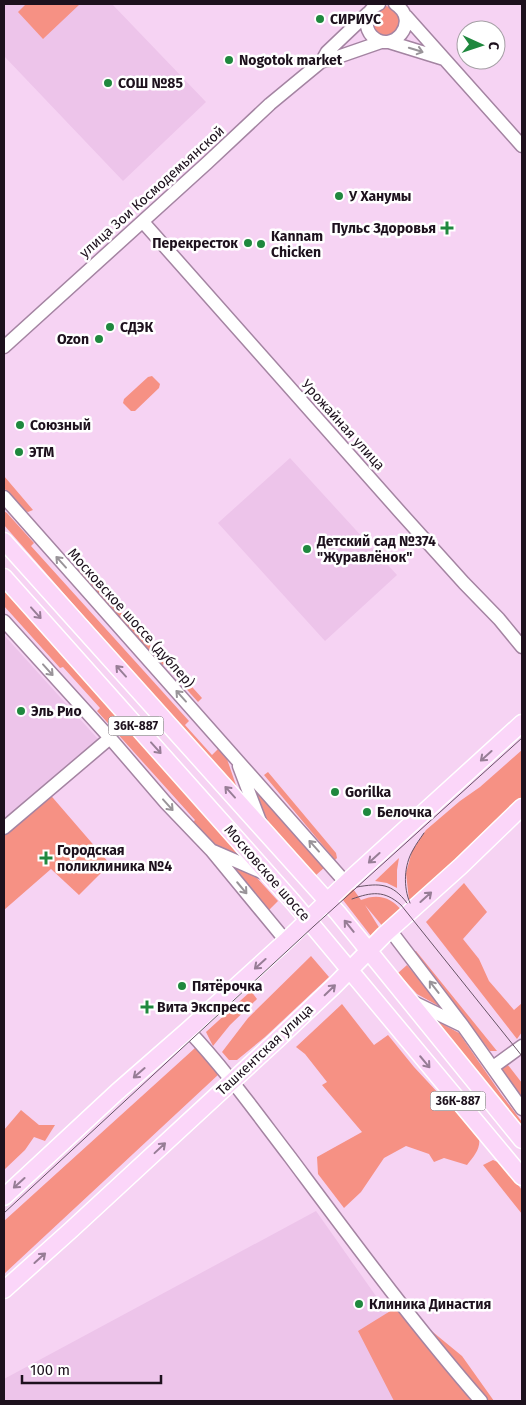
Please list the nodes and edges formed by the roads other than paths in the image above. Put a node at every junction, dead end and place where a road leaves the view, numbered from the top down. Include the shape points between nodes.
1 (374, 7) edge
2 (400, 8) edge
3 (385, 42) junction
4 (444, 59) junction
5 (322, 61) junction
6 (522, 146) edge
7 (143, 222) junction
8 (4, 347) edge
9 (4, 498) edge
10 (4, 506) edge
11 (17, 512) junction
12 (4, 541) edge
13 (4, 577) edge
14 (4, 621) edge
15 (522, 647) edge
16 (522, 723) edge
17 (110, 738) junction
18 (236, 759) junction
19 (522, 807) edge
20 (4, 828) edge
21 (262, 828) junction
22 (211, 850) junction
23 (269, 875) junction
24 (346, 883) junction
25 (328, 901) junction
26 (308, 920) junction
27 (390, 930) junction
28 (286, 941) junction
29 (369, 950) junction
30 (350, 969) junction
31 (409, 1000) junction
32 (463, 1026) junction
33 (188, 1030) junction
34 (522, 1046) edge
35 (493, 1067) junction
36 (231, 1082) junction
37 (522, 1109) edge
38 (522, 1140) edge
39 (522, 1177) edge
40 (4, 1198) edge
41 (4, 1290) edge
42 (481, 1401) edge

1 - 3 street via 366,23 373,37
1 - 5 street, улица Зои Космодемьянской via 327,52
2 - 3 street via 406,25 396,39
2 - 4 street
3 -> 4 street
3 - 5 street, улица Зои Космодемьянской
4 - 6 street
5 - 7 street, улица Зои Космодемьянской via 270,104
7 - 8 street, улица Зои Космодемьянской
7 - 15 street, Урожайная улица
9 - 11 street, Московское шоссе (дублер)
10 - 11 street
18 -> 11 street, Московское шоссе (дублер)
21 -> 12 main road, Московское шоссе / 36К-887
13 -> 23 main road, Московское шоссе / 36К-887
14 -> 17 street
16 -> 24 main road
17 - 20 street
17 -> 22 street
18 - 21 street, Московское шоссе (дублер)
24 -> 18 street, Московское шоссе (дублер)
27 -> 19 main road, Ташкентская улица
21 - 25 main road, Московское шоссе / 36К-887
22 - 23 street
22 -> 28 street
23 - 26 main road, Московское шоссе / 36К-887
24 - 25 main road
25 - 26 main road
29 -> 25 main road, Московское шоссе / 36К-887
26 - 28 main road
26 - 30 main road, Московское шоссе / 36К-887
27 - 29 main road, Ташкентская улица
32 -> 27 street
28 -> 33 main road
29 - 30 main road, Ташкентская улица
29 - 31 main road, Московское шоссе / 36К-887
36 -> 30 main road, Ташкентская улица
30 -> 39 main road, Московское шоссе / 36К-887
31 - 32 street
31 - 38 main road, Московское шоссе / 36К-887
32 - 35 street
33 - 36 street
33 -> 40 main road
34 - 35 street
35 - 37 street
41 -> 36 main road, Ташкентская улица
36 - 42 street via 400,1305

